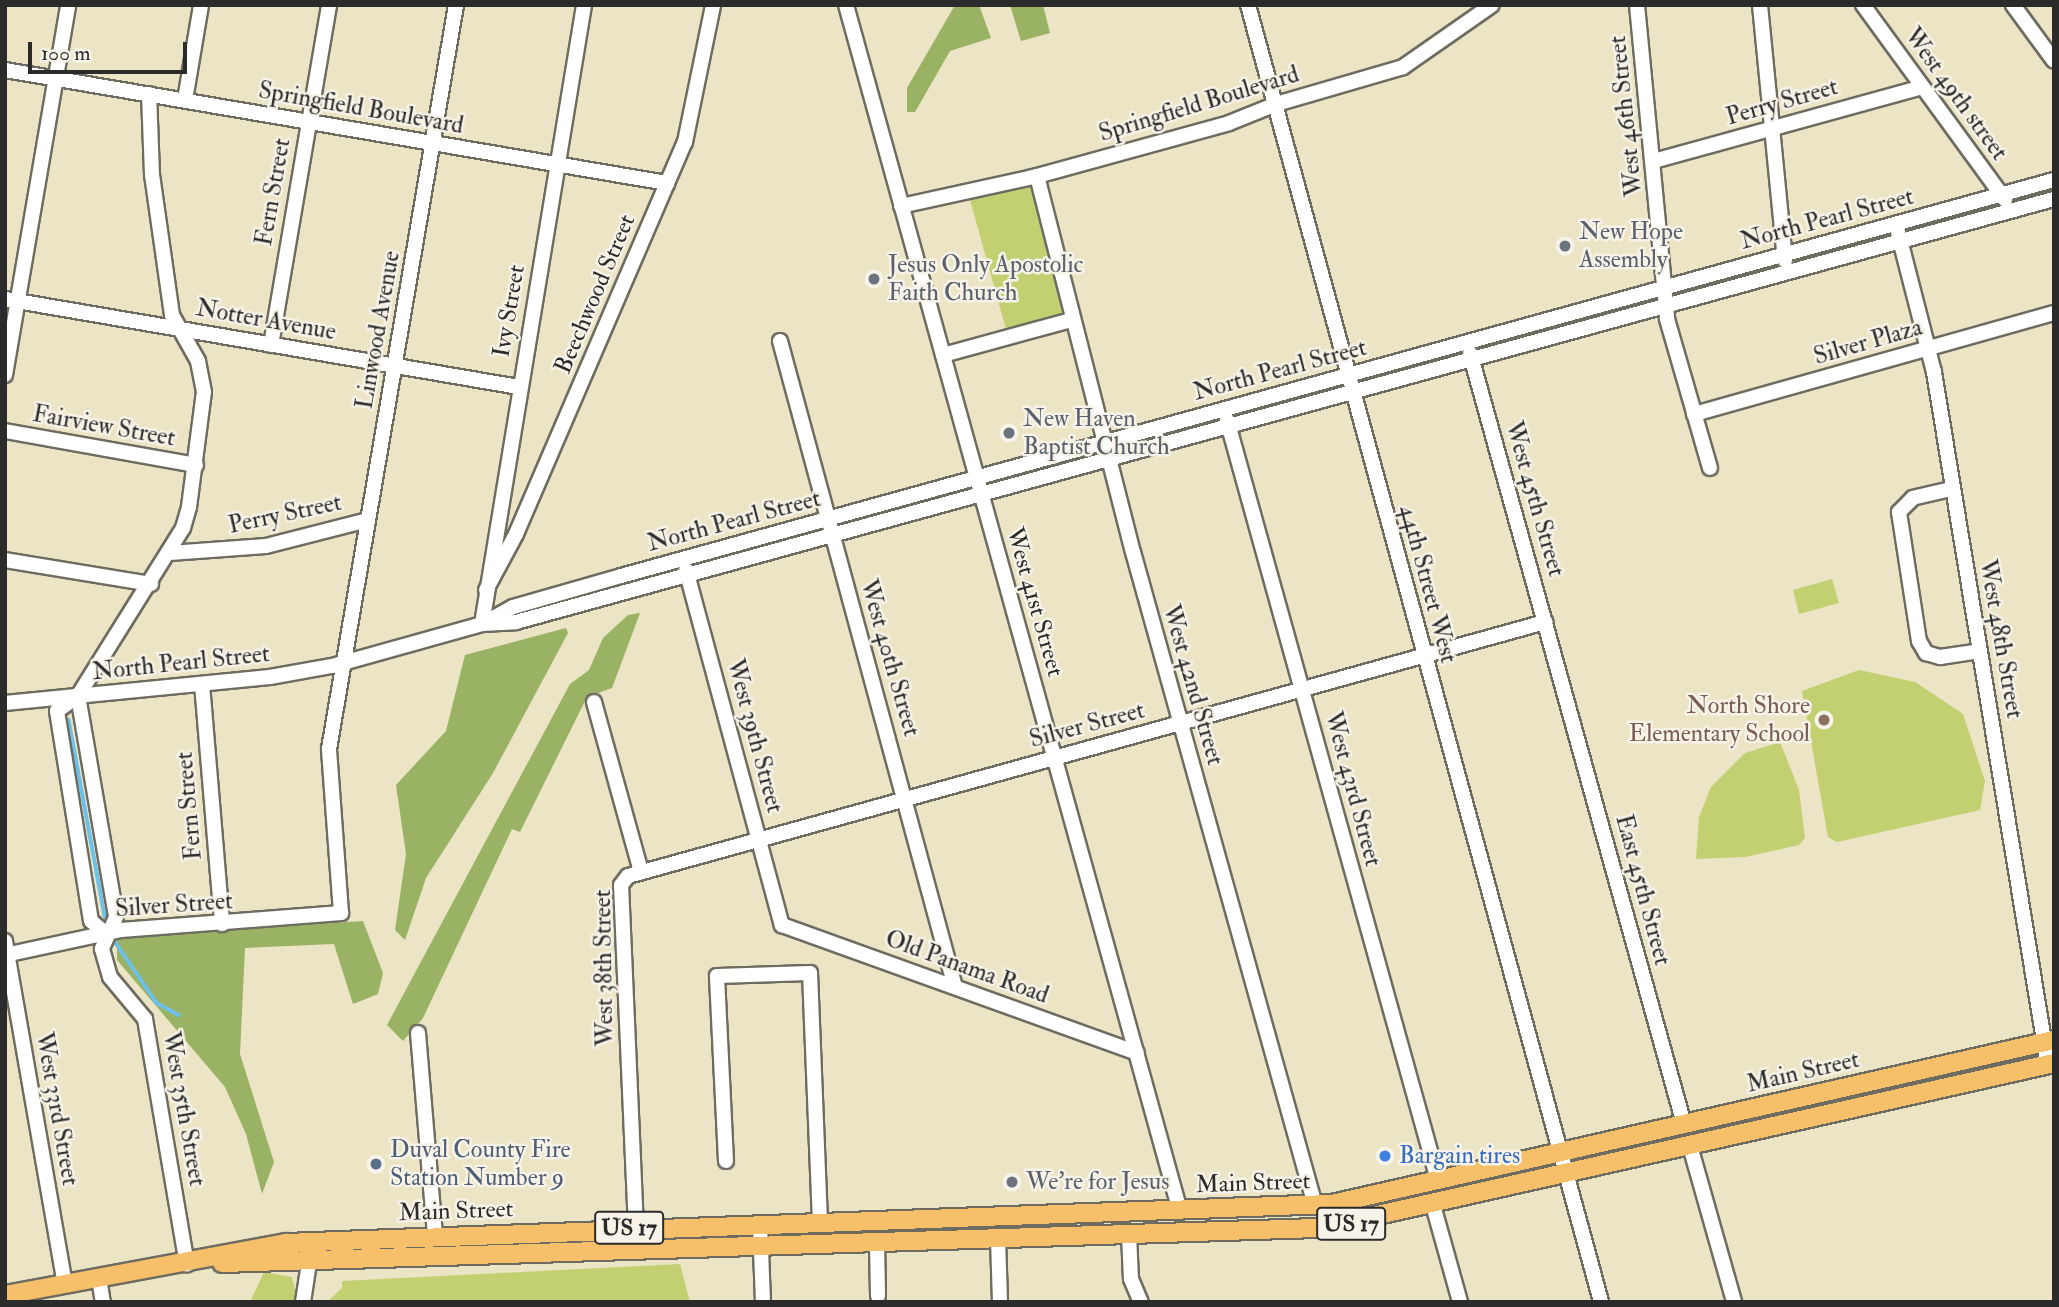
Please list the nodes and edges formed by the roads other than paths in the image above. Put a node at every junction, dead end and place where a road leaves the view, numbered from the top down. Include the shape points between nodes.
1 (68, 5) edge
2 (201, 5) edge
3 (329, 5) edge
4 (456, 5) edge
5 (584, 5) edge
6 (713, 5) edge
7 (846, 5) edge
8 (1248, 5) edge
9 (1492, 5) edge
10 (1637, 5) edge
11 (1760, 5) edge
12 (1863, 5) edge
13 (2013, 5) edge
14 (2054, 61) edge
15 (5, 70) edge
16 (56, 79) junction
17 (1922, 87) junction
18 (149, 94) junction
19 (185, 100) junction
20 (1276, 104) junction
21 (309, 123) junction
22 (1772, 129) junction
23 (433, 144) junction
24 (1654, 161) junction
25 (558, 165) junction
26 (1037, 176) junction
27 (2054, 180) edge
28 (667, 183) junction
29 (2001, 195) junction
30 (2054, 199) edge
31 (901, 206) junction
32 (2011, 211) junction
33 (1896, 224) junction
34 (1900, 241) junction
35 (1785, 255) junction
36 (1787, 273) junction
37 (1666, 287) junction
38 (12, 300) edge
39 (1667, 306) junction
40 (2054, 313) edge
41 (1071, 320) junction
42 (178, 328) junction
43 (780, 341) dead end
44 (1467, 342) junction
45 (271, 345) junction
46 (1929, 348) junction
47 (943, 355) junction
48 (1472, 360) junction
49 (396, 365) junction
50 (5, 375) edge
51 (1346, 376) junction
52 (519, 387) junction
53 (1351, 394) junction
54 (1224, 409) junction
55 (1694, 414) junction
56 (1229, 428) junction
57 (5, 431) edge
58 (1104, 443) junction
59 (1109, 461) junction
60 (196, 465) junction
61 (1710, 468) dead end
62 (977, 478) junction
63 (1951, 489) junction
64 (982, 496) junction
65 (828, 519) junction
66 (368, 520) junction
67 (833, 537) junction
68 (170, 553) junction
69 (683, 559) junction
70 (5, 560) edge
71 (688, 577) junction
72 (151, 583) junction
73 (486, 590) junction
74 (1545, 622) junction
75 (481, 624) junction
76 (1980, 651) junction
77 (1423, 654) junction
78 (344, 662) junction
79 (1558, 668) joint
80 (202, 684) junction
81 (1301, 689) junction
82 (78, 696) junction
83 (594, 702) dead end
84 (5, 703) edge
85 (1180, 723) junction
86 (1055, 757) junction
87 (905, 799) junction
88 (760, 840) junction
89 (641, 872) junction
90 (343, 908) joint
91 (222, 924) junction
92 (782, 925) joint
93 (105, 933) junction
94 (6, 950) edge
95 (955, 987) junction
96 (418, 1033) dead end
97 (2049, 1041) edge
98 (1137, 1053) junction
99 (2051, 1064) edge
100 (1684, 1124) junction
101 (1690, 1146) junction
102 (1560, 1153) junction
103 (726, 1161) dead end
104 (1566, 1175) junction
105 (1438, 1180) junction
106 (1315, 1205) junction
107 (1433, 1205) junction
108 (1180, 1211) junction
109 (820, 1222) junction
110 (760, 1224) junction
111 (636, 1228) junction
112 (1129, 1234) junction
113 (435, 1236) junction
114 (1029, 1237) junction
115 (998, 1238) junction
116 (312, 1242) junction
117 (877, 1243) junction
118 (760, 1246) junction
119 (637, 1251) junction
120 (309, 1263) junction
121 (187, 1264) junction
122 (99, 1278) junction
123 (65, 1284) junction
124 (5, 1294) edge
125 (878, 1296) dead end
126 (103, 1302) edge
127 (303, 1302) edge
128 (764, 1302) edge
129 (1000, 1302) edge
130 (1141, 1302) edge
131 (1460, 1302) edge
132 (1601, 1302) edge
133 (1734, 1302) edge

1 - 16 street
2 - 19 street
3 - 21 street, Fern Street
4 - 23 street, Linwood Avenue
5 - 25 street, Ivy Street
6 - 28 street, Beechwood Street via 691,124
7 - 31 street, West 41st Street
8 - 20 street, 44th Street West
9 - 20 street, Springfield Boulevard via 1415,62
10 - 24 street, West 46th Street
11 - 22 street
12 - 17 street, West 49th street
13 - 14 street
15 - 16 street, Springfield Boulevard
16 - 18 street, Springfield Boulevard
16 - 38 street
17 - 22 street, Perry Street
17 - 29 street, West 49th street
18 - 19 street, Springfield Boulevard
18 - 42 street via 157,223
19 - 21 street, Springfield Boulevard
20 - 26 street, Springfield Boulevard via 1229,123
20 - 51 street, 44th Street West
21 - 23 street, Springfield Boulevard
21 - 45 street, Fern Street
22 - 24 street, Perry Street
22 - 35 street
23 - 25 street, Springfield Boulevard
23 - 49 street, Linwood Avenue
24 - 37 street, West 46th Street
25 - 28 street, Springfield Boulevard
25 - 52 street, Ivy Street
26 - 31 street, Springfield Boulevard
26 - 41 street, West 42nd Street via 1070,298
27 - 29 street, North Pearl Street
28 - 73 street, Beechwood Street via 516,534
29 - 32 street, West 49th street
29 - 33 street, North Pearl Street
30 - 32 street, North Pearl Street
31 - 47 street, West 41st Street
32 - 34 street, North Pearl Street
33 - 34 street, West 48th Street
33 - 35 street, North Pearl Street
34 - 36 street, North Pearl Street
34 - 46 street, West 48th Street
35 - 36 street
35 - 37 street, North Pearl Street
36 - 39 street, North Pearl Street
37 - 39 street, West 46th Street
37 - 44 street, North Pearl Street
38 - 42 street, Notter Avenue
38 - 50 street
39 - 48 street, North Pearl Street
39 - 55 street, West 46th Street
40 - 46 street, Silver Plaza
41 - 47 street
41 - 58 street, West 42nd Street
42 - 45 street, Notter Avenue
42 - 60 street via 202,375
43 - 65 street, West 40th Street
44 - 48 street, West 45th Street
44 - 51 street, North Pearl Street
45 - 49 street, Notter Avenue
46 - 55 street, Silver Plaza
46 - 63 street, West 48th Street
47 - 62 street, West 41st Street
48 - 53 street, North Pearl Street
48 - 74 street, West 45th Street
49 - 52 street, Notter Avenue
49 - 66 street, Linwood Avenue
51 - 53 street, 44th Street West
51 - 54 street, North Pearl Street
52 - 73 street, Ivy Street
53 - 56 street, North Pearl Street
53 - 77 street, 44th Street West
54 - 56 street, West 43rd Street
54 - 58 street, North Pearl Street
55 - 61 street, West 46th Street
56 - 59 street, North Pearl Street
56 - 81 street, West 43rd Street
57 - 60 street, Fairview Street
58 - 59 street, West 42nd Street
58 - 62 street, North Pearl Street
59 - 64 street, North Pearl Street
59 - 85 street, West 42nd Street
60 - 68 street via 189,507
62 - 64 street, West 41st Street
62 - 65 street, North Pearl Street
63 - 76 street, West 48th Street
63 - 76 street via 1913,498 1899,512 1919,641 1926,653 1940,657
64 - 67 street, North Pearl Street
64 - 86 street, West 41st Street
65 - 67 street, West 40th Street
65 - 69 street, North Pearl Street
66 - 68 street, Perry Street via 266,546
66 - 78 street, Linwood Avenue
67 - 71 street, North Pearl Street
67 - 87 street, West 40th Street
68 - 72 street
69 - 71 street, West 39th Street
69 - 75 street, North Pearl Street via 513,607
70 - 72 street
71 - 75 street, North Pearl Street via 516,622
71 - 88 street, West 39th Street
72 - 82 street
73 - 75 street, Ivy Street
74 - 77 street, Silver Street
74 - 79 street, West 45th Street
75 - 78 street, North Pearl Street
76 - 97 street, West 48th Street
77 - 81 street, Silver Street
77 - 102 street, 44th Street West
78 - 80 street, North Pearl Street
78 - 90 street, Linwood Avenue via 329,760
79 - 100 street, East 45th Street
80 - 82 street, North Pearl Street
80 - 91 street, Fern Street
81 - 85 street, Silver Street
81 - 105 street, West 43rd Street
82 - 84 street, North Pearl Street
82 - 93 street via 116,917
82 - 93 street via 57,711 92,921
83 - 89 street, West 38th Street
85 - 86 street, Silver Street
85 - 106 street, West 42nd Street
86 - 87 street, Silver Street
86 - 98 street, West 41st Street
87 - 88 street, Silver Street
87 - 95 street, West 40th Street
88 - 89 street, Silver Street
88 - 92 street, West 39th Street
89 - 111 street, West 38th Street via 628,876 621,885
90 - 91 street, Silver Street via 337,916
91 - 93 street, Silver Street
92 - 95 street, Old Panama Road
93 - 94 street, Silver Street
93 - 121 street, West 35th Street via 102,949 110,977 139,1008 148,1030
94 - 123 street, West 33rd Street
95 - 98 street, Old Panama Road
96 - 113 street
97 - 99 street, West 48th Street
97 - 100 main road, Main Street / US 17
98 - 108 street, West 41st Street
99 - 101 main road, Main Street / US 17
100 - 102 main road, Main Street / US 17
101 - 104 main road, Main Street / US 17
101 - 133 street
102 - 104 street, 44th Street West
102 - 105 main road, Main Street / US 17
103 - 109 street via 718,976 810,974
104 - 107 main road, Main Street / US 17
104 - 132 street, 44th Street West
105 - 106 main road, Main Street / US 17
106 - 108 main road, Main Street / US 17
107 - 112 main road, Main Street / US 17 via 1320,1228
107 - 131 street
108 - 109 main road, Main Street / US 17
108 - 114 main road via 1166,1221 1087,1226
109 - 110 main road, Main Street / US 17
110 - 111 main road, Main Street / US 17
110 - 118 street
111 - 113 main road, Main Street / US 17
111 - 119 street, West 38th Street
112 - 114 main road, Main Street / US 17
112 - 130 street via 1131,1279
113 - 116 main road, Main Street / US 17
114 - 115 main road, Main Street / US 17
115 - 117 main road, Main Street / US 17
115 - 129 street
116 - 120 street
116 - 121 main road, Main Street / US 17 via 246,1250
117 - 118 main road, Main Street / US 17
117 - 125 street
118 - 119 main road, Main Street / US 17
118 - 128 street
119 - 120 main road, Main Street / US 17
120 - 121 main road, Main Street / US 17
120 - 127 street
121 - 122 main road, Main Street / US 17
122 - 123 main road, Main Street / US 17
122 - 126 street
123 - 124 main road, Main Street / US 17

